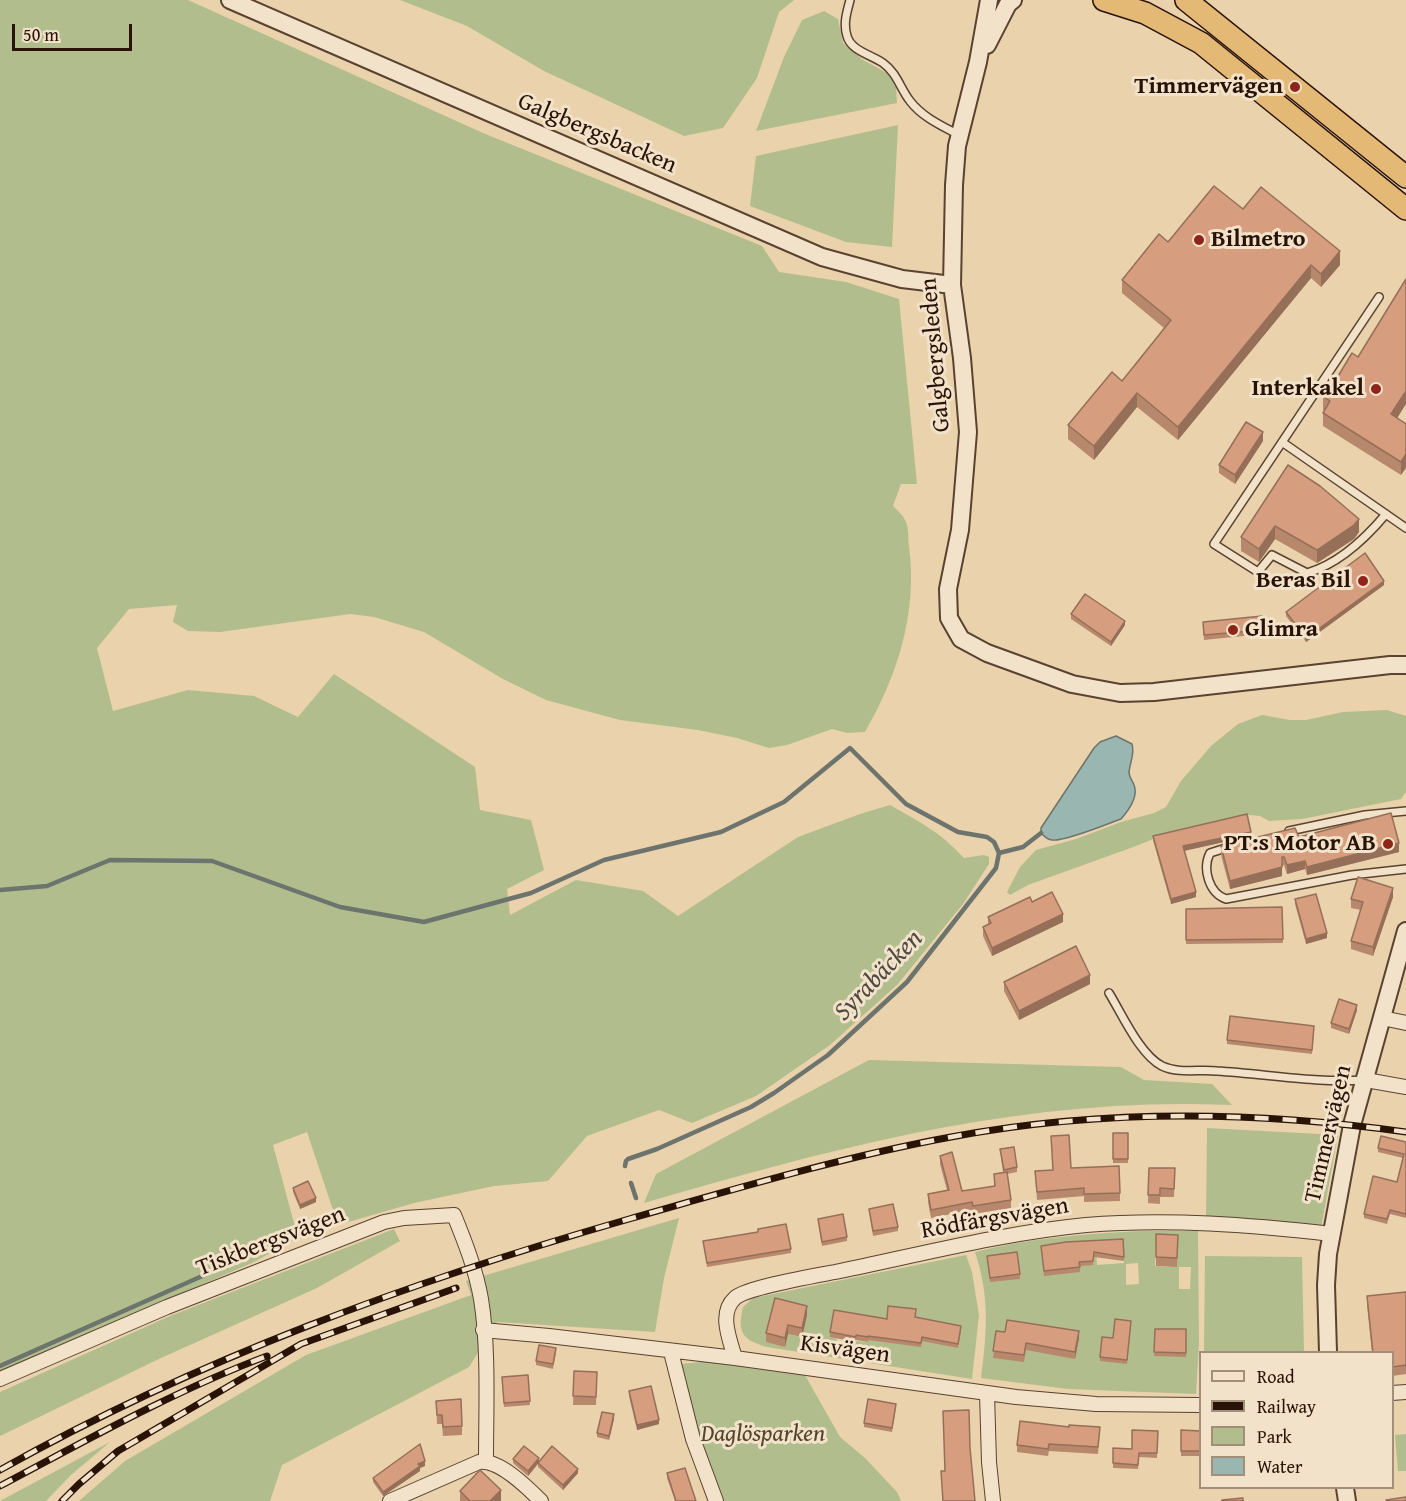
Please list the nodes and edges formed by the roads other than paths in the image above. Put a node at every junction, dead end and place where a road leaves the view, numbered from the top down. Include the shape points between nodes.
1 (230, 0) edge
2 (850, 0) edge
3 (989, 0) edge
4 (1013, 0) edge
5 (1104, 0) edge
6 (1186, 0) edge
7 (978, 62) junction
8 (959, 135) junction
9 (1406, 177) edge
10 (1406, 209) edge
11 (952, 285) junction
12 (1379, 297) dead end
13 (1282, 442) junction
14 (1386, 514) junction
15 (1406, 528) edge
16 (1406, 665) edge
17 (1406, 811) edge
18 (1279, 834) edge
19 (1240, 845) edge
20 (1406, 869) edge
21 (1406, 931) edge
22 (1109, 993) dead end
23 (1382, 1018) junction
24 (1406, 1023) edge
25 (1366, 1080) junction
26 (1406, 1087) edge
27 (1332, 1234) junction
28 (483, 1330) junction
29 (1328, 1351) edge
30 (670, 1352) junction
31 (735, 1358) junction
32 (0, 1379) edge
33 (987, 1393) junction
34 (1199, 1405) edge
35 (486, 1461) junction
36 (390, 1501) edge
37 (541, 1501) edge
38 (716, 1501) edge
39 (993, 1501) edge

1 - 11 street, Galgbergsbacken via 822,257 902,279
2 - 8 lane via 844,19 847,38 886,65 917,108
3 - 7 street, Galgbergsleden
4 - 7 street, Galgbergsleden
5 - 10 highway via 1145,13 1201,43
6 - 9 highway
7 - 8 street, Galgbergsleden
8 - 11 street, Galgbergsleden
11 - 16 street, Galgbergsleden via 968,432 960,530 948,599 949,618 964,640 987,653 1072,684 1120,693
12 - 13 lane
13 - 14 lane
13 - 14 lane via 1214,544 1258,572 1272,555 1307,573 1323,569 1365,538
14 - 15 lane
17 - 18 lane via 1365,815
19 - 20 lane via 1210,853 1206,860 1212,888 1226,899
21 - 23 street, Timmervägen
22 - 25 lane via 1142,1049 1163,1067 1341,1082
23 - 24 street
23 - 25 street, Timmervägen
25 - 26 street
25 - 27 street, Timmervägen via 1352,1125
27 - 29 street, Timmervägen via 1326,1284
27 - 31 street, Rödfärgsvägen via 1240,1224 1088,1225 1035,1232 756,1288 734,1298 726,1316
28 - 30 street, Kisvägen
28 - 32 street, Tiskbergsvägen via 473,1266 454,1215 421,1216 384,1222 345,1237 167,1307
28 - 35 street
30 - 31 street, Kisvägen
30 - 38 street via 693,1439
31 - 33 street, Kisvägen
33 - 34 street, Kisvägen via 1073,1403
33 - 39 street
35 - 36 street
35 - 37 street

